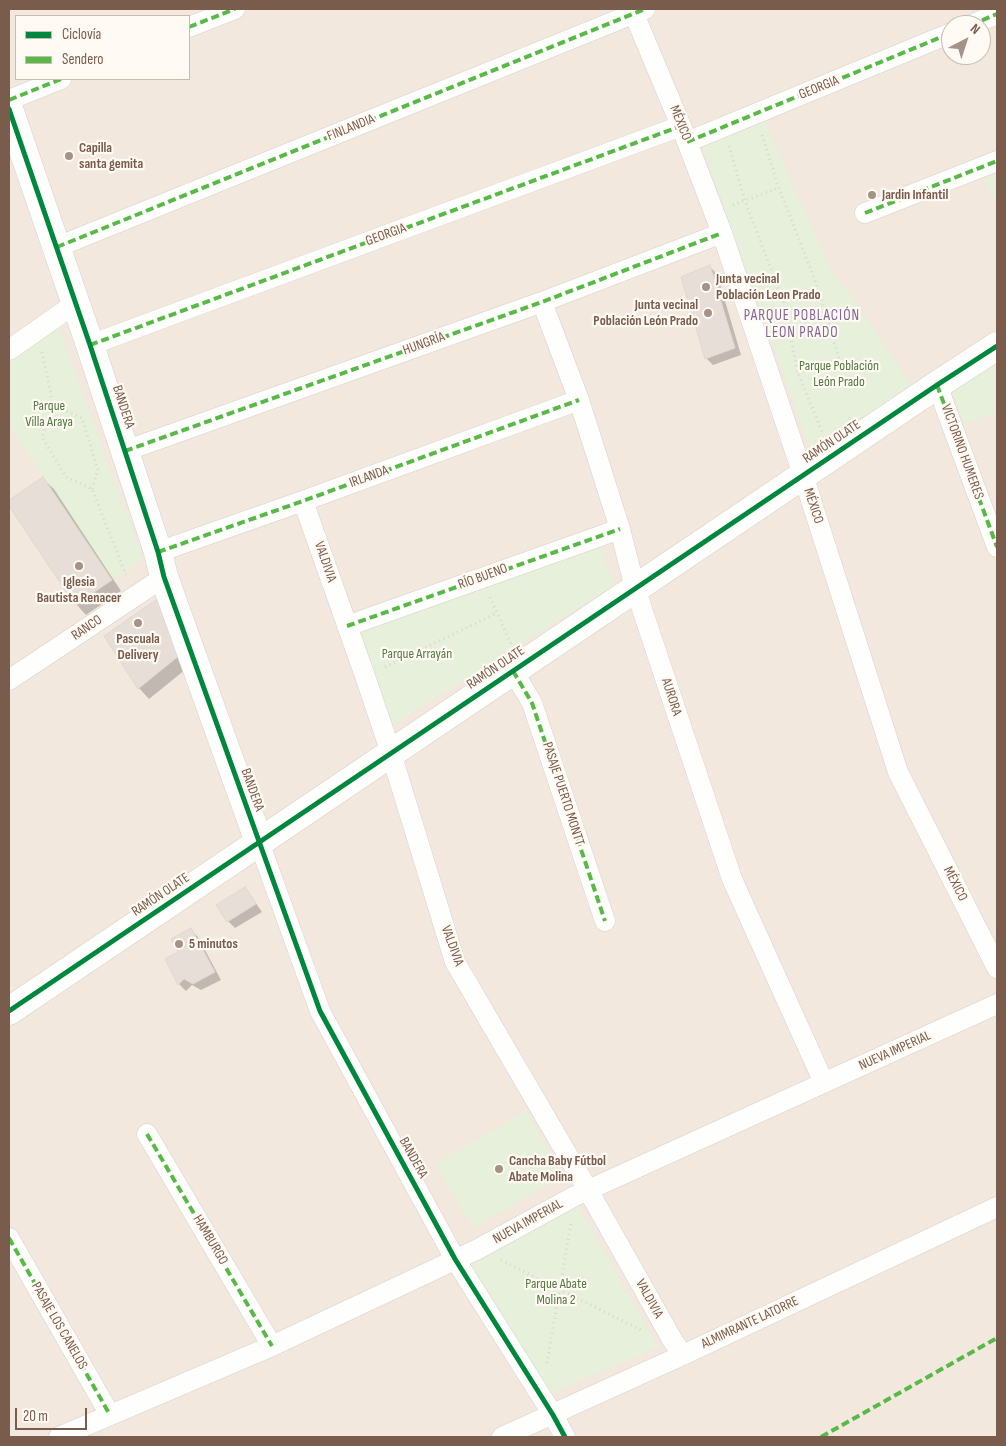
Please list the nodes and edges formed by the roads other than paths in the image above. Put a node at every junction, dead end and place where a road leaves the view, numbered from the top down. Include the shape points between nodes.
1 (235, 9) edge
2 (637, 10) edge
3 (190, 27) edge
4 (941, 37) edge
5 (59, 80) edge
6 (9, 100) edge
7 (9, 110) edge
8 (684, 134) junction
9 (997, 161) edge
10 (865, 213) dead end
11 (722, 234) junction
12 (57, 247) junction
13 (542, 302) junction
14 (76, 303) junction
15 (90, 345) junction
16 (997, 346) edge
17 (9, 350) edge
18 (937, 385) junction
19 (579, 400) junction
20 (125, 450) junction
21 (803, 475) junction
22 (303, 500) junction
23 (620, 529) junction
24 (996, 539) edge
25 (161, 564) junction
26 (635, 588) junction
27 (347, 626) junction
28 (517, 668) junction
29 (9, 680) edge
30 (391, 753) junction
31 (259, 842) junction
32 (606, 921) dead end
33 (997, 968) edge
34 (997, 1004) edge
35 (9, 1011) edge
36 (824, 1083) junction
37 (147, 1134) dead end
38 (588, 1190) junction
39 (997, 1206) edge
40 (9, 1238) edge
41 (455, 1259) junction
42 (272, 1346) junction
43 (683, 1355) junction
44 (110, 1415) junction
45 (553, 1415) junction
46 (59, 1437) edge
47 (502, 1437) edge
48 (565, 1437) edge

1 - 3 street
2 - 8 street, MÉXICO
2 - 12 street, FINLANDIA
4 - 8 street, GEORGIA
5 - 6 street
7 - 12 street, BANDERA
8 - 11 street, MÉXICO
8 - 15 street, GEORGIA
9 - 10 street
11 - 13 street, HUNGRÍA
11 - 21 street, MÉXICO
12 - 14 street, BANDERA
13 - 19 street, AURORA
13 - 20 street, HUNGRÍA
14 - 15 street, BANDERA
14 - 17 street
15 - 20 street, BANDERA
16 - 18 street, RAMÓN OLATE
18 - 21 street, RAMÓN OLATE
18 - 24 street, VICTORINO HUMERES
19 - 22 street, IRLANDA
19 - 23 street, AURORA
20 - 25 street, BANDERA
21 - 26 street, RAMÓN OLATE
21 - 33 street, MÉXICO via 898,772
22 - 25 street, IRLANDA
22 - 27 street, VALDIVIA
23 - 26 street, AURORA
23 - 27 street, RÍO BUENO
25 - 29 street, RANCO via 134,597
25 - 31 street, BANDERA
26 - 28 street, RAMÓN OLATE
26 - 36 street, AURORA via 732,879
27 - 30 street, VALDIVIA
28 - 30 street, RAMÓN OLATE
28 - 32 street, PASAJE PUERTO MONTT via 532,703
30 - 31 street, RAMÓN OLATE
30 - 38 street, VALDIVIA via 455,962
31 - 35 street, RAMÓN OLATE
31 - 41 street, BANDERA via 320,1011
34 - 36 street, NUEVA IMPERIAL
36 - 38 street, NUEVA IMPERIAL
37 - 42 street, HAMBURGO
38 - 41 street, NUEVA IMPERIAL
38 - 43 street, VALDIVIA
39 - 43 street, ALMIMRANTE LATORRE
40 - 44 street, PASAJE LOS CANELOS
41 - 42 street, NUEVA IMPERIAL
41 - 45 street, BANDERA
42 - 44 street, NUEVA IMPERIAL
43 - 45 street, ALMIMRANTE LATORRE
44 - 46 street, NUEVA IMPERIAL
45 - 47 street, ALMIMRANTE LATORRE
45 - 48 street, BANDERA

